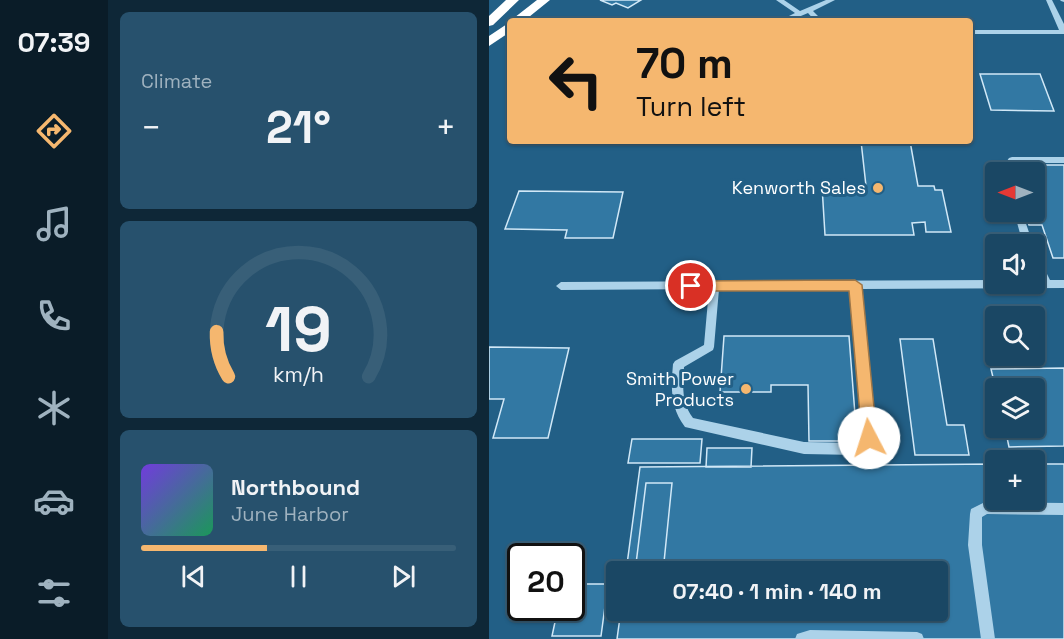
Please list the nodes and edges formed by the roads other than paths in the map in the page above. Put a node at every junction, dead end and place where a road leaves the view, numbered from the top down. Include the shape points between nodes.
1 (513, 0) edge
2 (545, 0) edge
3 (779, 0) edge
4 (832, 0) edge
5 (1049, 0) edge
6 (809, 10) junction
7 (800, 14) junction
8 (520, 18) edge
9 (790, 18) edge
10 (816, 18) edge
11 (489, 22) edge
12 (507, 28) edge
13 (973, 32) edge
14 (1064, 32) edge
15 (489, 42) edge
16 (1064, 160) edge
17 (1010, 162) edge
18 (1045, 280) edge
19 (1047, 284) junction
20 (1064, 284) edge
21 (855, 285) junction
22 (561, 286) dead end
23 (714, 286) junction
24 (1064, 508) edge
25 (802, 639) edge
26 (917, 639) edge
27 (988, 639) edge

1 - 11 highway
2 - 8 highway
3 - 7 street
4 - 6 street
5 - 14 street
6 - 7 street
6 - 10 street
7 - 9 street
12 - 15 highway
13 - 14 street
16 - 17 street
18 - 19 street
19 - 20 street
19 - 21 street
21 - 23 street
21 - 23 street via 869,438 857,449 804,448 689,423 676,399 679,364 709,347
22 - 23 street
24 - 27 street via 984,508 976,514 975,545
25 - 26 street

